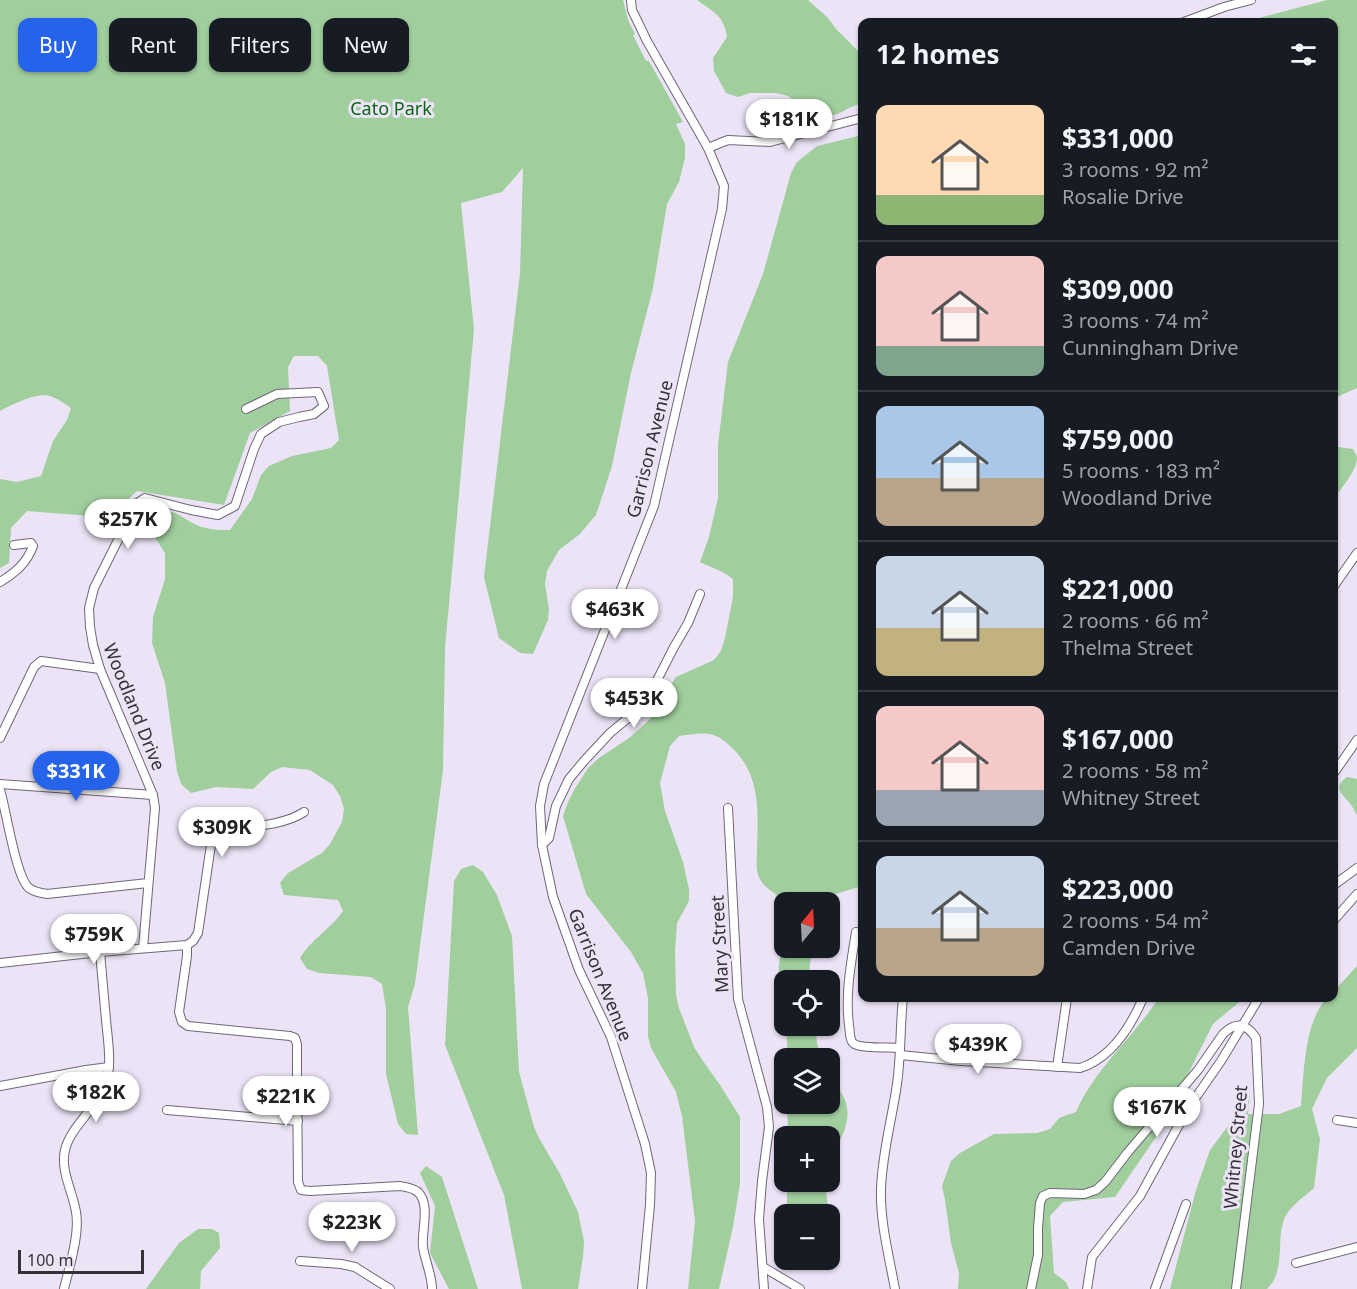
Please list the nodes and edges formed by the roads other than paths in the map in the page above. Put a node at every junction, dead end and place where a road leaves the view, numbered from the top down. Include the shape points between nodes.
1 (631, 0) edge
2 (1251, 0) edge
3 (1195, 18) edge
4 (858, 119) edge
5 (708, 148) junction
6 (246, 409) dead end
7 (14, 545) dead end
8 (1357, 553) edge
9 (1338, 580) edge
10 (0, 582) edge
11 (700, 594) dead end
12 (100, 669) junction
13 (0, 738) edge
14 (1357, 740) edge
15 (1338, 767) edge
16 (0, 784) edge
17 (0, 790) edge
18 (153, 795) junction
19 (728, 808) dead end
20 (304, 812) dead end
21 (542, 845) junction
22 (1357, 868) edge
23 (1338, 882) edge
24 (148, 883) junction
25 (1357, 894) edge
26 (1338, 916) edge
27 (856, 933) dead end
28 (187, 945) junction
29 (143, 948) junction
30 (100, 952) junction
31 (0, 963) edge
32 (903, 1002) edge
33 (1066, 1002) edge
34 (1141, 1002) edge
35 (1257, 1002) edge
36 (1242, 1026) junction
37 (900, 1051) junction
38 (109, 1067) junction
39 (1057, 1067) junction
40 (0, 1086) edge
41 (167, 1110) dead end
42 (1337, 1120) dead end
43 (298, 1121) junction
44 (1357, 1123) edge
45 (1186, 1204) dead end
46 (1357, 1247) edge
47 (300, 1261) dead end
48 (1296, 1263) dead end
49 (763, 1268) junction
50 (64, 1289) edge
51 (390, 1289) edge
52 (432, 1289) edge
53 (642, 1289) edge
54 (764, 1289) edge
55 (800, 1289) edge
56 (895, 1289) edge
57 (1031, 1289) edge
58 (1087, 1289) edge
59 (1155, 1289) edge
60 (1236, 1289) edge

1 - 5 street, Garrison Avenue via 647,41
2 - 3 street
4 - 5 street via 770,142 728,140
5 - 21 street, Garrison Avenue via 724,186 722,209 654,506 544,784 540,806
6 - 12 street, Woodland Drive via 278,394 318,392 324,406 314,414 279,422 261,434 235,506 218,515 145,498 136,504 94,588 89,608
7 - 10 street via 33,546 21,566
8 - 9 street
11 - 21 street via 645,704 610,733 569,779 556,806 549,838
12 - 13 street via 41,661 34,667
12 - 18 street, Woodland Drive
14 - 15 street
16 - 18 street
17 - 24 street via 20,874 27,887 46,894
18 - 24 street, Woodland Drive
19 - 49 street, Mary Street via 738,999 769,1127 759,1219
20 - 28 street via 285,821 213,831 198,933
21 - 53 street, Garrison Avenue via 553,897 579,970 611,1037 645,1144 651,1173
22 - 23 street
24 - 29 street, Woodland Drive
25 - 26 street
27 - 37 street via 848,988 850,1036 859,1046
28 - 29 street
28 - 43 street via 179,1012 182,1022 188,1026 295,1038
29 - 30 street
30 - 31 street
30 - 38 street
32 - 37 street
33 - 39 street
34 - 39 street via 1129,1027 1102,1058 1080,1068
35 - 36 street
36 - 57 street via 1227,1029 1198,1070 1096,1190 1043,1196
36 - 58 street via 1187,1110 1140,1196 1092,1257
36 - 60 street, Whitney Street via 1256,1038 1258,1104
37 - 39 street via 961,1062
37 - 56 street via 881,1187
38 - 40 street
38 - 50 street via 105,1088 65,1150 64,1163 77,1225
41 - 43 street
42 - 44 street
43 - 52 street via 301,1190 400,1186 418,1192 425,1213 423,1245
45 - 59 street
46 - 48 street
47 - 51 street via 355,1267
49 - 54 street, Mary Street
49 - 55 street

